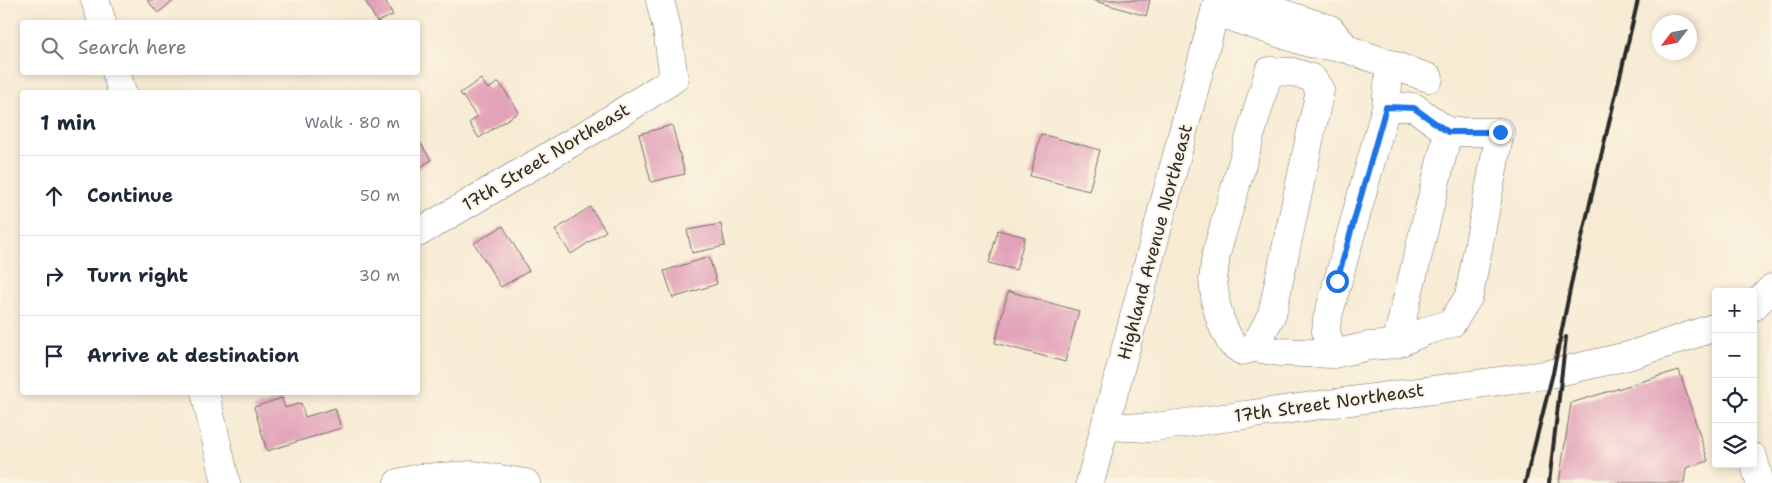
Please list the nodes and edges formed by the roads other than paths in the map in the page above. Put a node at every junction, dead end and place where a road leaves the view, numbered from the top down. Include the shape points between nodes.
1 (95, 0) edge
2 (660, 0) edge
3 (1242, 0) edge
4 (1217, 6) edge
5 (101, 20) edge
6 (1340, 48) junction
7 (1390, 64) junction
8 (117, 75) edge
9 (1429, 78) dead end
10 (121, 90) edge
11 (1320, 90) junction
12 (1386, 107) junction
13 (1448, 132) junction
14 (420, 232) edge
15 (1772, 288) edge
16 (1757, 303) edge
17 (1772, 310) edge
18 (1757, 315) edge
19 (1712, 328) edge
20 (1396, 344) junction
21 (1254, 348) junction
22 (1333, 354) junction
23 (207, 395) edge
24 (1106, 426) junction
25 (1756, 468) edge
26 (226, 483) edge
27 (398, 483) edge
28 (526, 483) edge
29 (1090, 483) edge
30 (1760, 483) edge

1 - 5 street
2 - 14 street, 17th Street Northeast via 674,79
3 - 6 street via 1330,29
4 - 6 street via 1309,43
4 - 24 street, Highland Avenue Northeast
6 - 7 street
6 - 11 street
7 - 9 street
7 - 12 street
8 - 10 street
11 - 21 street via 1272,314
11 - 21 street via 1312,78 1293,72 1269,71 1216,254 1213,280 1221,322 1231,343 1242,351
12 - 13 street via 1414,108
12 - 22 street via 1327,320 1326,332
13 - 20 street
13 - 20 street via 1500,132 1468,296 1452,323
15 - 16 street
17 - 18 street
19 - 24 street, 17th Street Northeast via 1628,356 1553,373 1148,428
20 - 22 street
21 - 22 street
23 - 26 street
24 - 29 street, Highland Avenue Northeast
25 - 30 street
27 - 28 street via 420,478 473,475

